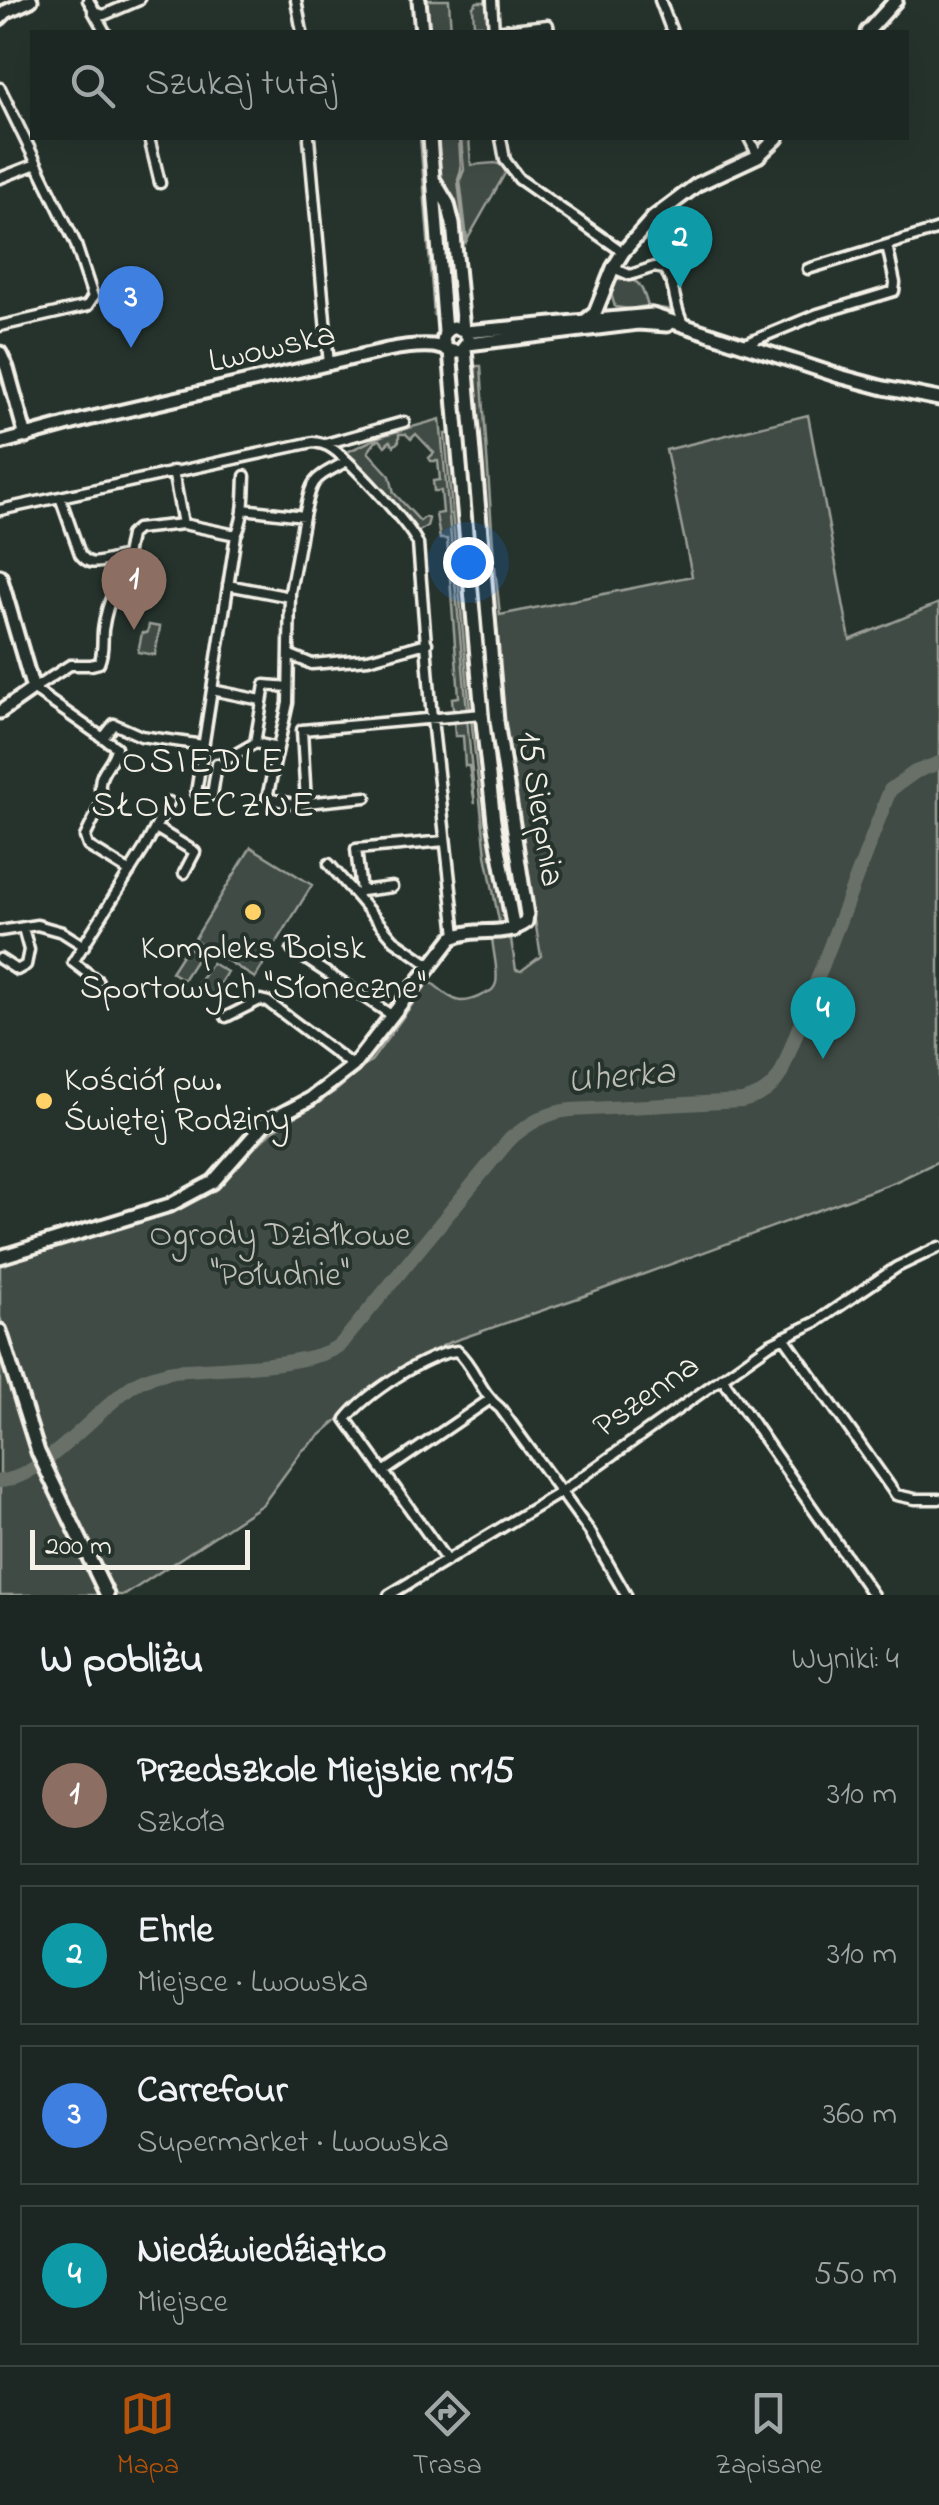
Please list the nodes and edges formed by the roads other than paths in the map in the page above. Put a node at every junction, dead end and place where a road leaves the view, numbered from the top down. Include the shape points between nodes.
1 (32, 0) edge
2 (139, 0) edge
3 (296, 0) edge
4 (419, 0) edge
5 (492, 0) edge
6 (660, 0) edge
7 (896, 0) edge
8 (90, 4) edge
9 (0, 18) edge
10 (103, 30) edge
11 (302, 30) edge
12 (422, 30) edge
13 (494, 30) edge
14 (509, 30) edge
15 (549, 30) edge
16 (671, 30) edge
17 (869, 30) edge
18 (0, 88) edge
19 (149, 140) edge
20 (309, 140) edge
21 (430, 140) edge
22 (501, 140) edge
23 (750, 140) edge
24 (775, 140) edge
25 (758, 156) junction
26 (36, 164) junction
27 (0, 178) edge
28 (433, 178) junction
29 (160, 184) dead end
30 (939, 230) edge
31 (887, 245) junction
32 (623, 252) junction
33 (613, 268) junction
34 (808, 270) dead end
35 (604, 296) junction
36 (444, 316) junction
37 (629, 316) junction
38 (679, 321) junction
39 (581, 322) junction
40 (656, 323) junction
41 (600, 324) junction
42 (0, 326) edge
43 (445, 333) junction
44 (711, 334) junction
45 (470, 338) junction
46 (427, 343) junction
47 (741, 345) junction
48 (448, 350) junction
49 (0, 354) edge
50 (329, 364) junction
51 (450, 366) junction
52 (939, 399) edge
53 (404, 422) dead end
54 (22, 434) junction
55 (0, 439) edge
56 (325, 444) junction
57 (346, 461) junction
58 (172, 471) junction
59 (245, 476) dead end
60 (60, 497) junction
61 (243, 509) junction
62 (0, 510) edge
63 (304, 516) junction
64 (183, 524) junction
65 (236, 535) junction
66 (109, 560) junction
67 (0, 576) edge
68 (228, 586) junction
69 (290, 597) junction
70 (427, 643) junction
71 (290, 655) junction
72 (288, 687) junction
73 (34, 689) junction
74 (212, 690) junction
75 (261, 700) junction
76 (0, 712) edge
77 (482, 714) junction
78 (432, 719) junction
79 (282, 730) junction
80 (302, 730) junction
81 (104, 738) junction
82 (255, 743) junction
83 (203, 745) junction
84 (278, 748) junction
85 (227, 758) dead end
86 (217, 764) dead end
87 (366, 797) dead end
88 (170, 802) dead end
89 (306, 803) junction
90 (156, 828) junction
91 (445, 841) junction
92 (329, 864) dead end
93 (130, 872) junction
94 (184, 872) dead end
95 (392, 887) dead end
96 (358, 893) junction
97 (23, 928) junction
98 (514, 930) junction
99 (0, 931) edge
100 (456, 936) junction
101 (84, 946) junction
102 (292, 950) dead end
103 (0, 958) edge
104 (430, 965) junction
105 (98, 982) dead end
106 (393, 1016) junction
107 (226, 1017) dead end
108 (353, 1066) junction
109 (939, 1246) edge
110 (0, 1258) edge
111 (0, 1331) edge
112 (784, 1338) junction
113 (723, 1377) junction
114 (488, 1400) junction
115 (385, 1471) junction
116 (561, 1492) junction
117 (939, 1498) edge
118 (447, 1561) junction
119 (624, 1593) edge
120 (107, 1595) edge
121 (388, 1595) edge
122 (873, 1595) edge

1 - 9 street
2 - 8 street via 104,15
3 - 11 street
4 - 12 street
5 - 13 street
6 - 16 street
7 - 17 street
8 - 10 street
14 - 15 street
18 - 26 street
19 - 29 street
20 - 50 street
21 - 28 street, 15 Sierpnia
22 - 32 street via 519,179
23 - 25 street
24 - 25 street
25 - 32 street via 690,190 652,218
26 - 27 street
26 - 42 street via 75,242 93,297 87,306
28 - 36 street, 15 Sierpnia
28 - 45 street via 454,224 461,315
30 - 31 street
31 - 34 street
31 - 47 street via 894,291
32 - 33 street
33 - 35 street
33 - 38 street via 630,276 664,269
35 - 37 street via 615,313
35 - 39 street
35 - 41 street
36 - 43 street, 15 Sierpnia
36 - 46 street
37 - 38 street
37 - 41 street
38 - 40 street
38 - 44 street
39 - 41 street
39 - 45 street
40 - 41 street
40 - 44 street
41 - 45 street
43 - 45 street, Lwowska via 453,328
43 - 46 street, Lwowska
43 - 48 street, 15 Sierpnia
44 - 47 street
45 - 48 street via 456,353
45 - 98 street, 15 Sierpnia via 497,721 527,915
46 - 48 street, Lwowska
46 - 50 street, Lwowska
46 - 51 street
47 - 52 street
48 - 51 street, 15 Sierpnia
49 - 54 street
50 - 54 street, Lwowska
51 - 77 street, 15 Sierpnia
53 - 56 street
54 - 55 street, Lwowska
56 - 57 street
56 - 58 street
57 - 63 street via 314,479
57 - 70 street via 415,538
58 - 60 street
58 - 64 street
59 - 61 street
60 - 62 street
60 - 66 street via 80,554 92,564
61 - 63 street
61 - 65 street
63 - 69 street
64 - 65 street
64 - 66 street via 137,529 126,556
65 - 68 street
66 - 73 street via 115,590 99,663 70,665
67 - 73 street
68 - 69 street
68 - 74 street
69 - 71 street
70 - 71 street via 350,661 312,664
70 - 78 street
71 - 72 street
72 - 75 street via 264,685
72 - 79 street
73 - 76 street
73 - 81 street
74 - 75 street
74 - 83 street
75 - 82 street
77 - 78 street
77 - 98 street, 15 Sierpnia
78 - 80 street
78 - 91 street
79 - 80 street
79 - 84 street
80 - 89 street
81 - 83 street via 114,724 141,736
81 - 93 street via 116,752 100,780 103,800 84,838
82 - 84 street
82 - 85 street
83 - 86 street via 196,792 212,795
84 - 89 street via 267,798
87 - 89 street
88 - 90 street
90 - 93 street
90 - 94 street via 195,852
91 - 96 street via 356,849
91 - 100 street
92 - 96 street
93 - 101 street
95 - 96 street
96 - 104 street via 394,940
97 - 99 street
97 - 101 street via 62,932
97 - 103 street via 30,950 26,965 16,970
98 - 100 street
100 - 104 street
101 - 105 street via 72,962
102 - 106 street
104 - 106 street
106 - 108 street
107 - 108 street via 268,1002
108 - 110 street via 265,1124 213,1182 191,1196
109 - 112 street, Pszenna
111 - 120 street via 38,1452
112 - 113 street, Pszenna
112 - 117 street via 896,1495
113 - 116 street, Pszenna
113 - 122 street
114 - 115 street
114 - 115 street via 457,1351 369,1396 346,1420
114 - 116 street
115 - 118 street
116 - 118 street, Pszenna
116 - 119 street
118 - 121 street, Pszenna

